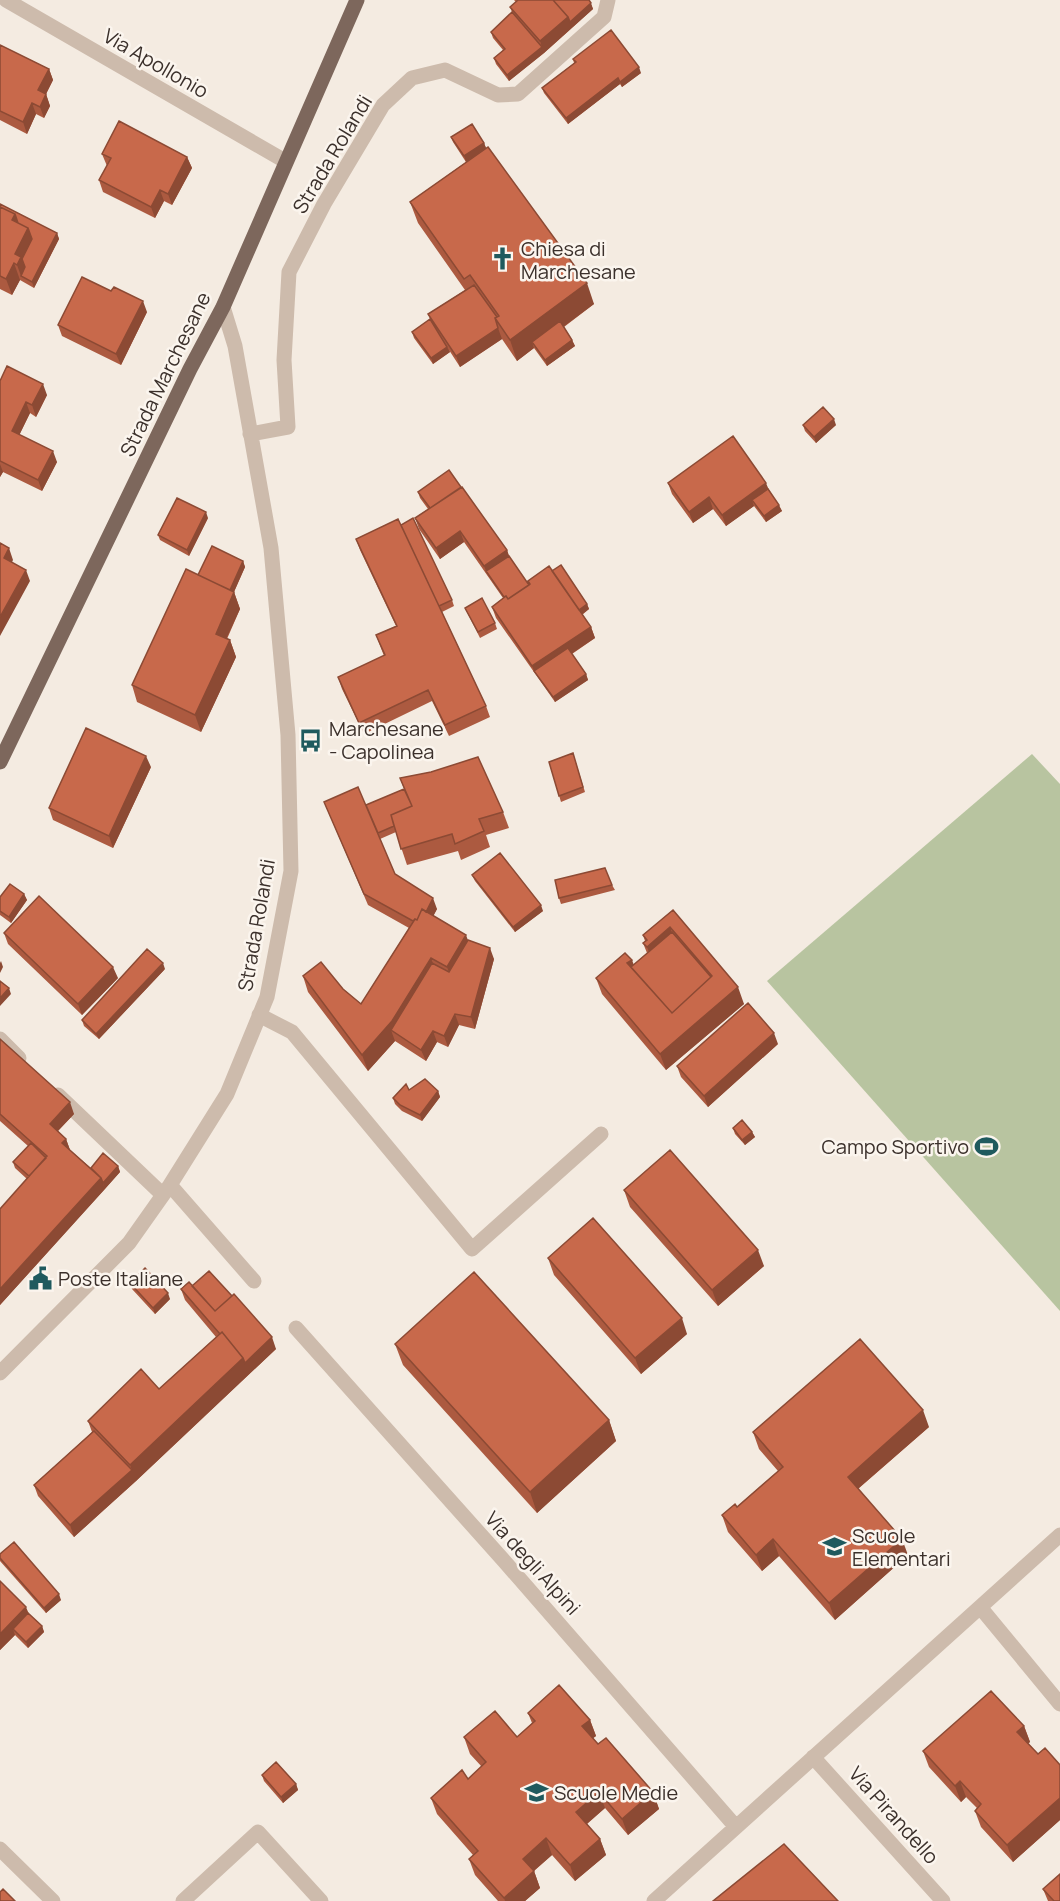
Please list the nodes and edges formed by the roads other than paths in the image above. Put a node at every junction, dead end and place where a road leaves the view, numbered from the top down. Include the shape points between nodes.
1 (6, 0) edge
2 (357, 0) edge
3 (608, 0) edge
4 (285, 161) junction
5 (223, 307) junction
6 (250, 434) junction
7 (0, 762) edge
8 (259, 1015) junction
9 (0, 1039) edge
10 (34, 1072) edge
11 (51, 1088) edge
12 (600, 1134) dead end
13 (166, 1190) junction
14 (254, 1281) dead end
15 (296, 1328) dead end
16 (0, 1373) edge
17 (1060, 1535) edge
18 (980, 1607) junction
19 (1060, 1704) edge
20 (813, 1757) junction
21 (736, 1827) junction
22 (0, 1849) edge
23 (53, 1901) edge
24 (183, 1901) edge
25 (321, 1901) edge
26 (654, 1901) edge
27 (943, 1901) edge

1 - 4 street, Via Apollonio
2 - 4 main road, Strada Marchesane
3 - 6 street, Strada Rolandi via 604,17 518,94 498,95 445,70 412,78 383,105 289,272 284,360 288,427
4 - 5 main road, Strada Marchesane
5 - 6 street, Strada Rolandi via 235,346
5 - 7 main road, Strada Marchesane
6 - 8 street, Strada Rolandi via 271,548 288,735 291,872 267,996
8 - 12 street via 292,1032 472,1249
8 - 13 street, Strada Rolandi via 227,1094
9 - 10 street
11 - 13 street
13 - 14 street
13 - 16 street, Strada Rolandi via 129,1243
15 - 21 street, Via degli Alpini
17 - 18 street
18 - 19 street
18 - 20 street
20 - 21 street
20 - 27 street, Via Pirandello
21 - 26 street
22 - 23 street
24 - 25 street via 258,1832

